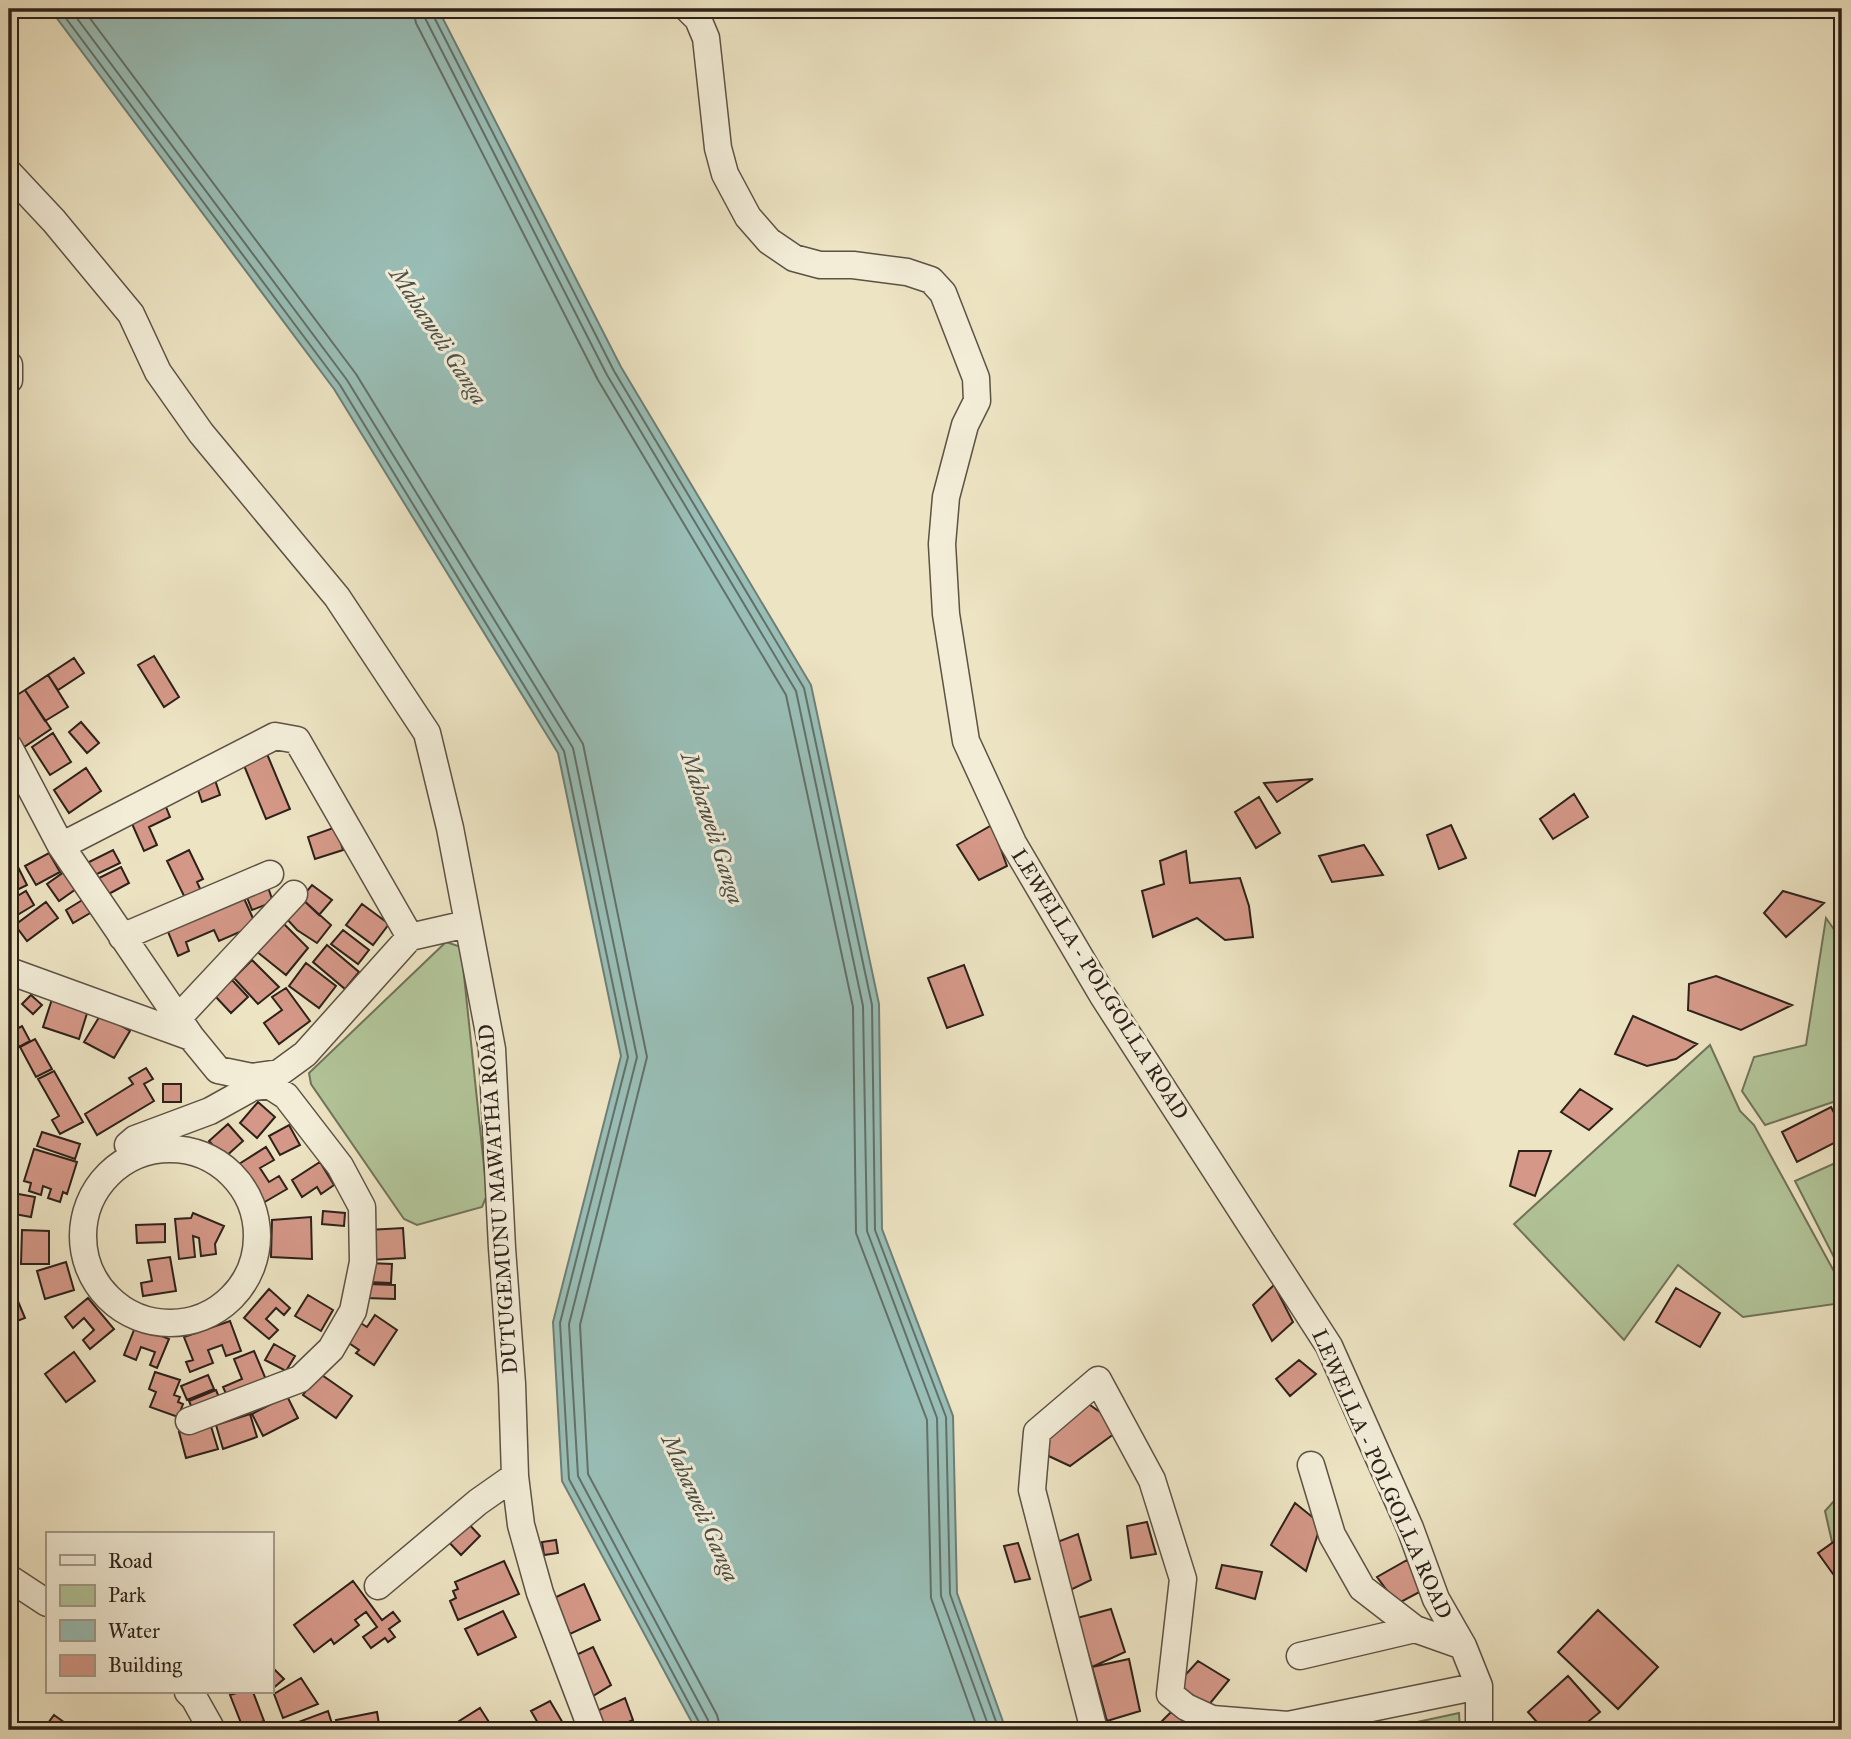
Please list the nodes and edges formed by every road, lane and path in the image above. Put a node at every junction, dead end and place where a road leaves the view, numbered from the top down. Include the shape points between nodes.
1 (688, 9) edge
2 (9, 173) edge
3 (9, 365) edge
4 (9, 380) edge
5 (9, 747) edge
6 (61, 846) junction
7 (270, 874) dead end
8 (294, 894) dead end
9 (467, 925) junction
10 (122, 937) junction
11 (410, 937) junction
12 (11, 969) edge
13 (185, 1027) junction
14 (274, 1079) junction
15 (97, 1186) junction
16 (189, 1421) dead end
17 (1311, 1465) dead end
18 (514, 1476) junction
19 (9, 1578) edge
20 (378, 1586) dead end
21 (46, 1602) edge
22 (1415, 1629) junction
23 (1462, 1646) junction
24 (1300, 1656) dead end
25 (1479, 1686) junction
26 (190, 1694) edge
27 (1286, 1728) edge
28 (212, 1730) edge
29 (592, 1730) edge
30 (1094, 1730) edge
31 (1479, 1730) edge

1 - 23 street, LEWELLA - POLGOLLA ROAD via 706,38 715,130 725,174 748,217 769,241 794,258 820,265 907,272 931,280 943,293 976,378 977,401 965,425 946,497 942,544 946,614 966,741 1013,844 1103,996 1329,1346 1410,1528 1436,1599
2 - 9 street, DUTUGEMUNU MAWATHA ROAD via 131,314 158,372 201,433 337,597 426,733 450,828
3 - 4 street
5 - 6 street
6 - 10 street
6 - 11 street via 275,736 297,740
7 - 10 street
8 - 13 street
9 - 11 street
9 - 18 street, DUTUGEMUNU MAWATHA ROAD via 492,1049
10 - 13 street
11 - 14 street via 305,1054
12 - 13 street
13 - 14 street via 218,1070
14 - 15 street via 210,1111 135,1139 106,1166
14 - 16 street via 340,1166 362,1207 363,1262 353,1311 331,1349 300,1379
15 - 15 street via 88,1203 82,1240 92,1277 103,1293 133,1315 170,1324 189,1322 224,1306 238,1293 256,1259 258,1222 253,1203 232,1172 216,1160 180,1148 161,1148 125,1160
17 - 22 street via 1332,1535 1362,1588
18 - 20 street
18 - 29 street, DUTUGEMUNU MAWATHA ROAD via 540,1593
19 - 21 street
22 - 23 street
22 - 24 street
23 - 25 street, LEWELLA - POLGOLLA ROAD
25 - 27 street
25 - 31 street, LEWELLA - POLGOLLA ROAD
26 - 28 street
27 - 30 street via 1212,1719 1170,1694 1183,1579 1152,1480 1098,1380 1037,1432 1032,1490

